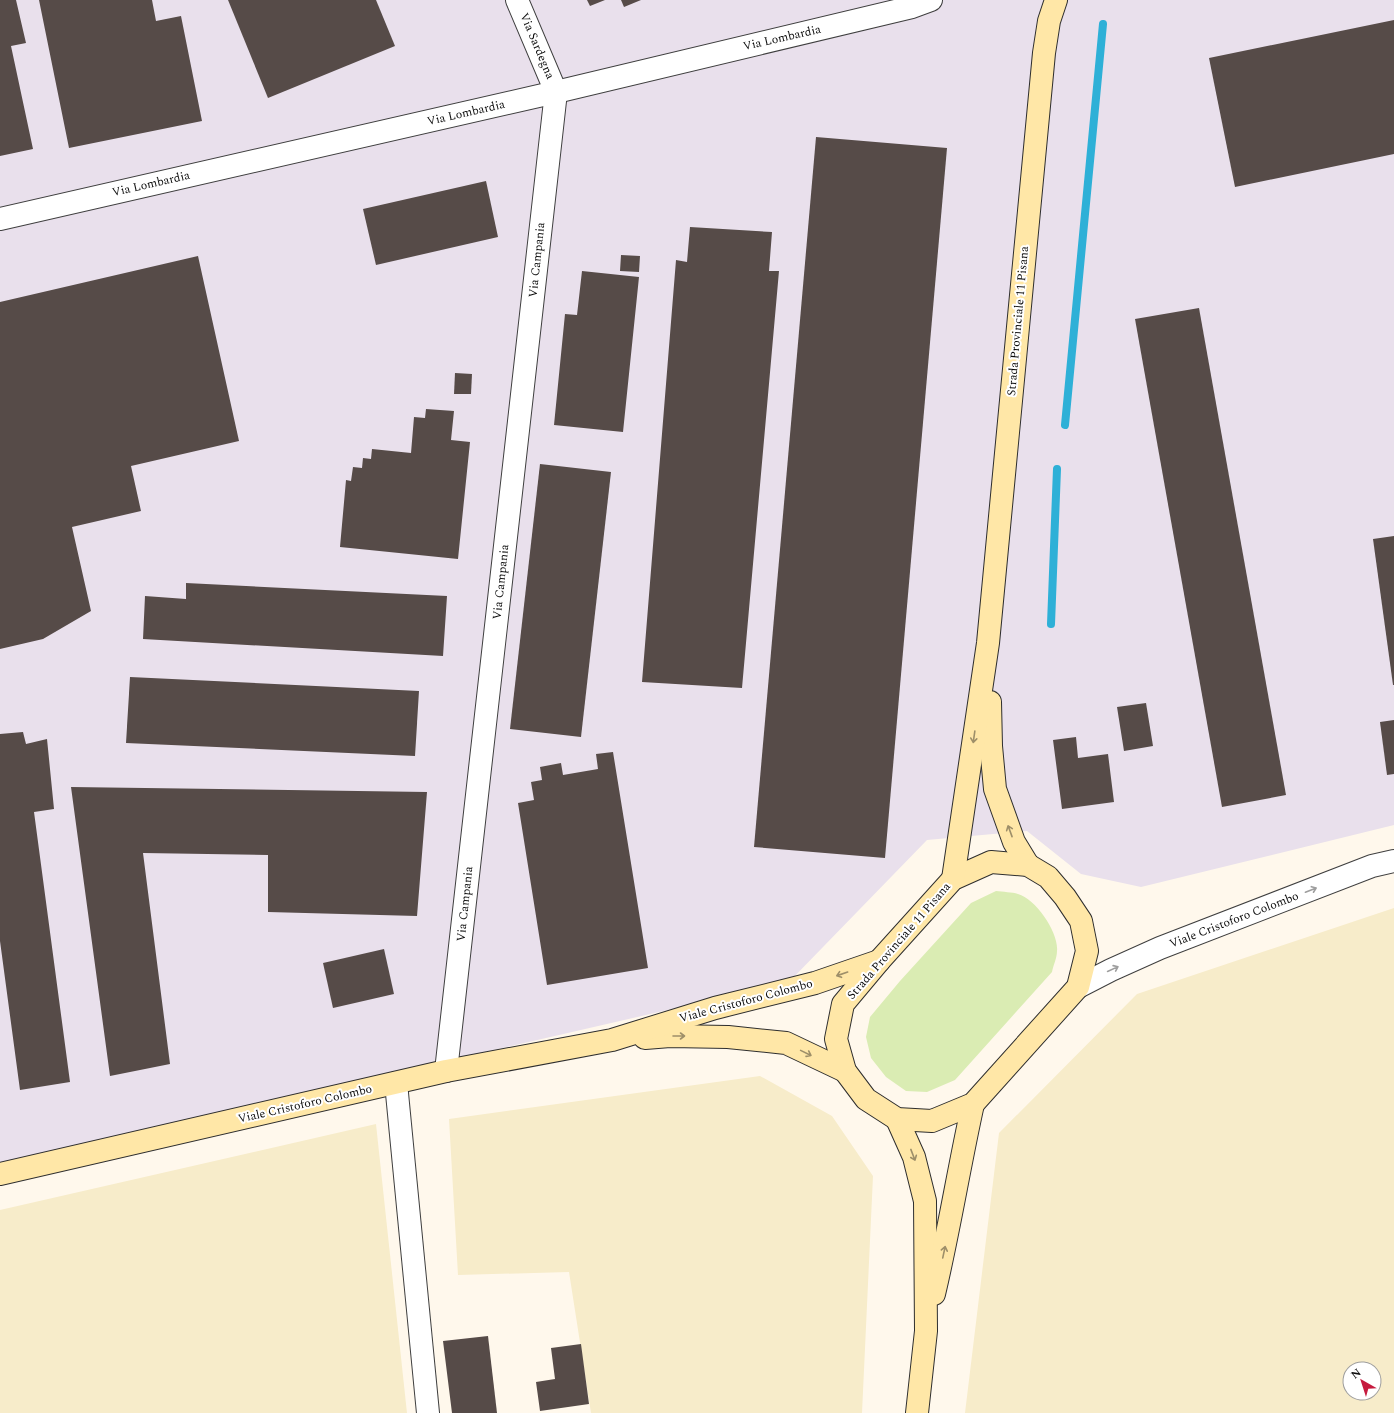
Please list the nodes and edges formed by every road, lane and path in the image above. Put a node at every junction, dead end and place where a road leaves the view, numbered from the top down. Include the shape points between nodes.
1 (517, 0) edge
2 (931, 0) edge
3 (1056, 0) edge
4 (556, 92) junction
5 (0, 219) edge
6 (988, 643) junction
7 (1394, 861) edge
8 (1028, 865) junction
9 (953, 880) junction
10 (879, 961) junction
11 (1078, 987) junction
12 (612, 1040) junction
13 (446, 1071) junction
14 (845, 1071) junction
15 (396, 1083) junction
16 (973, 1104) junction
17 (897, 1119) junction
18 (0, 1174) edge
19 (926, 1331) junction
20 (428, 1413) edge
21 (917, 1413) edge

1 - 4 street, Via Sardegna
2 - 4 street, Via Lombardia via 912,7
3 - 6 main road, Strada Provinciale 11 Pisana via 1049,21 1044,54
4 - 5 street, Via Lombardia
4 - 13 street, Via Campania
8 -> 6 main road, Strada Provinciale 11 Pisana via 1014,842 995,789
6 -> 9 main road, Strada Provinciale 11 Pisana
11 -> 7 street, Viale Cristoforo Colombo via 1160,948 1372,866
8 - 9 main road, Strada Provinciale 11 Pisana via 991,862
8 - 11 main road, Strada Provinciale 11 Pisana via 1048,877 1066,897 1081,921 1087,950
9 - 10 main road, Strada Provinciale 11 Pisana
10 -> 12 main road, Viale Cristoforo Colombo via 815,983 715,1008
10 - 14 main road, Strada Provinciale 11 Pisana via 843,1004 836,1038
11 - 16 main road, Strada Provinciale 11 Pisana
12 - 13 main road, Viale Cristoforo Colombo
12 -> 14 main road, Viale Cristoforo Colombo via 670,1036 728,1037 786,1043
13 - 15 main road, Viale Cristoforo Colombo
14 - 17 main road, Strada Provinciale 11 Pisana via 866,1099
15 - 18 main road, Viale Cristoforo Colombo
15 - 20 street
16 - 17 main road, Strada Provinciale 11 Pisana via 932,1121
19 -> 16 main road, Strada Provinciale 11 Pisana
17 -> 19 main road, Strada Provinciale 11 Pisana via 914,1157 925,1201
19 - 21 main road, Strada Provinciale 11 Pisana

